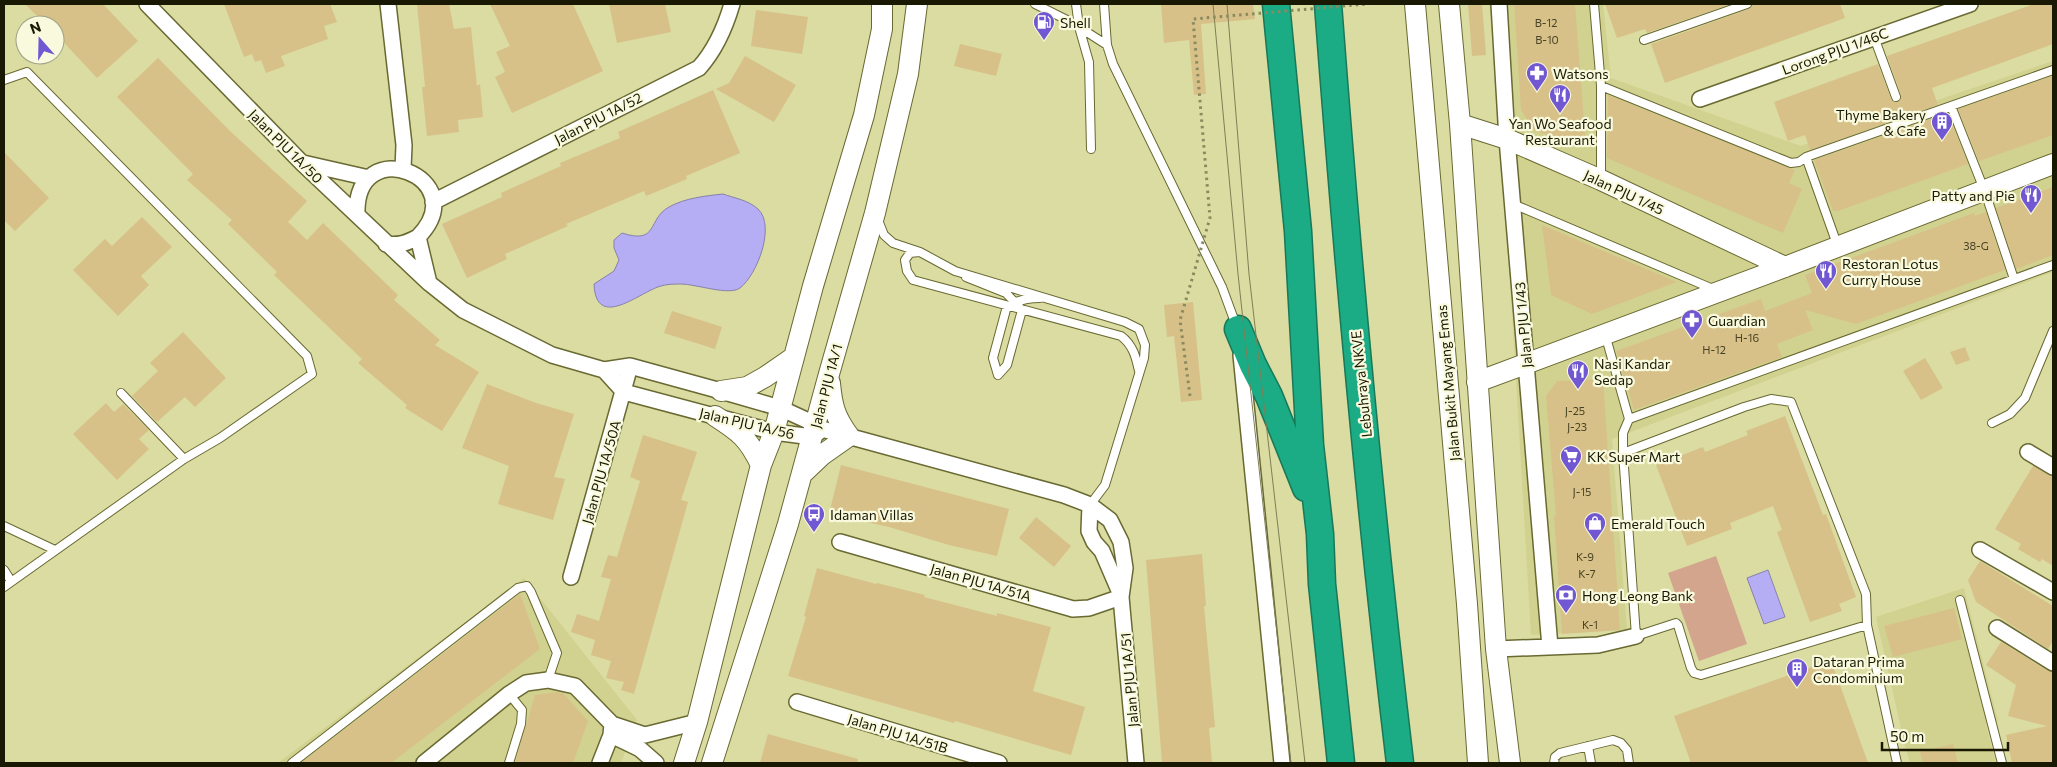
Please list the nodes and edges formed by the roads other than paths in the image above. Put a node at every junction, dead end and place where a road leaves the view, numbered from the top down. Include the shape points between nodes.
1 (148, 4) edge
2 (388, 4) edge
3 (732, 4) edge
4 (882, 4) edge
5 (917, 4) edge
6 (1035, 4) edge
7 (1076, 4) edge
8 (1104, 4) edge
9 (1276, 4) edge
10 (1328, 4) edge
11 (1415, 4) edge
12 (1450, 4) edge
13 (1499, 4) edge
14 (1594, 4) edge
15 (1747, 4) edge
16 (1970, 4) edge
17 (1079, 27) junction
18 (1874, 37) junction
19 (1644, 40) dead end
20 (1107, 45) junction
21 (2053, 70) edge
22 (4, 80) edge
23 (1601, 86) junction
24 (1896, 97) dead end
25 (1700, 99) dead end
26 (1951, 106) junction
27 (1460, 124) junction
28 (1507, 139) junction
29 (1091, 149) dead end
30 (1806, 157) junction
31 (302, 163) junction
32 (2053, 164) edge
33 (402, 169) junction
34 (369, 178) junction
35 (1601, 180) junction
36 (1985, 192) junction
37 (433, 202) junction
38 (1512, 204) junction
39 (876, 213) junction
40 (357, 215) junction
41 (418, 238) junction
42 (386, 244) junction
43 (1838, 247) junction
44 (920, 252) junction
45 (2053, 264) edge
46 (1785, 267) junction
47 (955, 271) junction
48 (2014, 279) junction
49 (429, 283) junction
50 (1720, 292) junction
51 (1047, 298) junction
52 (1015, 301) junction
53 (1007, 306) junction
54 (1022, 310) junction
55 (1238, 329) junction
56 (2053, 331) edge
57 (1605, 334) junction
58 (794, 356) junction
59 (1526, 364) junction
60 (630, 366) junction
61 (604, 370) junction
62 (1139, 371) junction
63 (829, 374) junction
64 (1477, 382) junction
65 (721, 391) junction
66 (624, 392) junction
67 (121, 393) dead end
68 (780, 408) junction
69 (715, 416) junction
70 (1629, 419) junction
71 (1992, 423) dead end
72 (816, 430) junction
73 (774, 432) junction
74 (848, 436) junction
75 (2028, 452) dead end
76 (1624, 453) junction
77 (184, 459) junction
78 (761, 465) junction
79 (2053, 467) edge
80 (802, 474) junction
81 (1090, 505) junction
82 (4, 526) edge
83 (1320, 534) junction
84 (840, 542) dead end
85 (55, 550) junction
86 (1980, 550) dead end
87 (4, 570) edge
88 (571, 577) dead end
89 (11, 581) junction
90 (4, 587) edge
91 (2053, 592) edge
92 (1121, 597) junction
93 (1960, 600) dead end
94 (1467, 604) junction
95 (1867, 625) junction
96 (1997, 628) dead end
97 (1636, 636) junction
98 (1550, 647) junction
99 (1496, 649) junction
100 (2053, 663) edge
101 (548, 680) junction
102 (509, 694) junction
103 (797, 702) dead end
104 (698, 722) junction
105 (612, 730) junction
106 (1588, 746) junction
107 (292, 763) edge
108 (424, 763) edge
109 (509, 763) edge
110 (600, 763) edge
111 (656, 763) edge
112 (684, 763) edge
113 (712, 763) edge
114 (998, 763) edge
115 (1136, 763) edge
116 (1282, 763) edge
117 (1341, 763) edge
118 (1400, 763) edge
119 (1479, 763) edge
120 (1510, 763) edge
121 (1554, 763) edge
122 (1591, 763) edge
123 (1629, 763) edge
124 (1897, 763) edge
125 (2002, 763) edge

1 - 31 street, Jalan PJU 1A/50
2 - 33 street via 404,145
3 - 37 street, Jalan PJU 1A/52 via 722,34 698,68
4 - 58 main road via 882,30 864,115
5 - 39 main road, Jalan PJU 1A/1 via 908,74
6 - 17 lane
7 - 17 lane
8 - 20 lane
9 - 83 highway via 1298,231 1310,445
10 - 118 highway, Lebuhraya NKVE via 1342,194
11 - 94 main road, Jalan Bukit Mayang Emas
12 - 27 main road, Jalan Bukit Mayang Emas
13 - 28 street, Jalan PJU 1/43
14 - 23 lane
15 - 19 lane
16 - 18 street, Lorong PJU 1/46C
17 - 20 lane
17 - 29 lane via 1088,62
18 - 24 lane
18 - 25 street, Lorong PJU 1/46C
20 - 55 lane via 1116,70 1222,287
21 - 26 lane
22 - 77 lane via 27,72 307,356 312,374
23 - 30 lane via 1791,163
23 - 35 lane
26 - 30 lane
26 - 36 lane
27 - 28 main road, Jalan PJU 1/45
27 - 64 main road, Jalan Bukit Mayang Emas
28 - 35 main road, Jalan PJU 1/45
28 - 38 street, Jalan PJU 1/43
30 - 43 lane
31 - 34 street
31 - 40 street, Jalan PJU 1A/50
32 - 36 main road
33 - 34 street via 380,171
33 - 37 street via 418,176 426,184
34 - 40 street via 356,201
35 - 46 main road, Jalan PJU 1/45
36 - 43 main road
36 - 48 lane
37 - 41 street via 432,219
38 - 50 lane
38 - 59 street, Jalan PJU 1/43
39 - 44 lane via 884,235 893,243
39 - 63 main road, Jalan PJU 1A/1
40 - 42 street, Jalan PJU 1A/50
41 - 42 street via 407,243
41 - 49 street
42 - 49 street, Jalan PJU 1A/50
43 - 46 main road
44 - 47 lane
44 - 53 lane via 910,253 905,260 906,271 913,280
45 - 48 lane
46 - 50 main road
47 - 51 lane
47 - 52 lane via 1006,293
48 - 70 lane
49 - 61 street, Jalan PJU 1A/50 via 463,310 552,355
50 - 57 main road
51 - 52 lane
51 - 62 lane via 1138,329 1145,345
52 - 53 lane
52 - 54 lane
53 - 54 lane
53 - 54 lane via 993,358 998,375 1008,366
54 - 62 lane via 1121,336 1134,352
55 - 83 highway via 1301,473
55 - 116 street
56 - 71 lane via 2024,398 2010,414
57 - 59 main road
57 - 70 lane
58 - 65 main road via 747,387
58 - 68 main road
59 - 64 main road
59 - 98 street, Jalan PJU 1/43
60 - 61 street, Jalan PJU 1A/56
60 - 65 street, Jalan PJU 1A/56
60 - 66 street, Jalan PJU 1A/50A
61 - 66 street
62 - 81 lane via 1106,485
63 - 72 main road, Jalan PJU 1A/1
63 - 74 main road via 832,404 837,420
64 - 99 main road, Jalan Bukit Mayang Emas
65 - 68 street, Jalan PJU 1A/56
66 - 69 street, Jalan PJU 1A/56
66 - 88 street, Jalan PJU 1A/50A
67 - 77 lane
68 - 72 street, Jalan PJU 1A/56
68 - 73 main road
69 - 73 street, Jalan PJU 1A/56
69 - 78 main road via 739,431
70 - 76 lane via 1623,434
72 - 73 street, Jalan PJU 1A/56
72 - 74 street
72 - 80 main road, Jalan PJU 1A/1
73 - 78 main road
74 - 80 main road
74 - 81 street
75 - 79 street
76 - 95 lane via 1744,407 1771,399 1791,402 1866,594
76 - 97 lane
77 - 85 lane
78 - 104 main road
80 - 113 main road, Jalan PJU 1A/1
81 - 92 street via 1089,531 1102,551
81 - 92 street via 1110,520 1122,542 1125,568
82 - 85 lane
83 - 117 highway via 1322,584
84 - 92 street, Jalan PJU 1A/51A via 1073,609 1089,608
85 - 89 lane
86 - 91 street
87 - 89 lane
89 - 90 lane
92 - 115 street, Jalan PJU 1A/51
93 - 125 lane
94 - 99 main road via 1478,632 1486,643
94 - 119 main road, Jalan Bukit Mayang Emas
95 - 97 lane via 1701,675 1691,668 1676,623
95 - 124 lane
96 - 100 street
97 - 98 street via 1598,645
98 - 99 street
99 - 119 main road via 1485,669 1486,720
99 - 120 main road, Jalan Bukit Mayang Emas
101 - 102 street via 526,683
101 - 105 street via 575,686
101 - 107 lane via 558,653 531,592 526,586 518,588
102 - 108 street
102 - 109 lane via 522,710
103 - 114 street, Jalan PJU 1A/51B
104 - 105 street via 645,735
104 - 112 main road
105 - 110 street
105 - 111 street
106 - 121 lane via 1560,753
106 - 122 lane
106 - 123 lane via 1613,740 1621,743 1627,750

